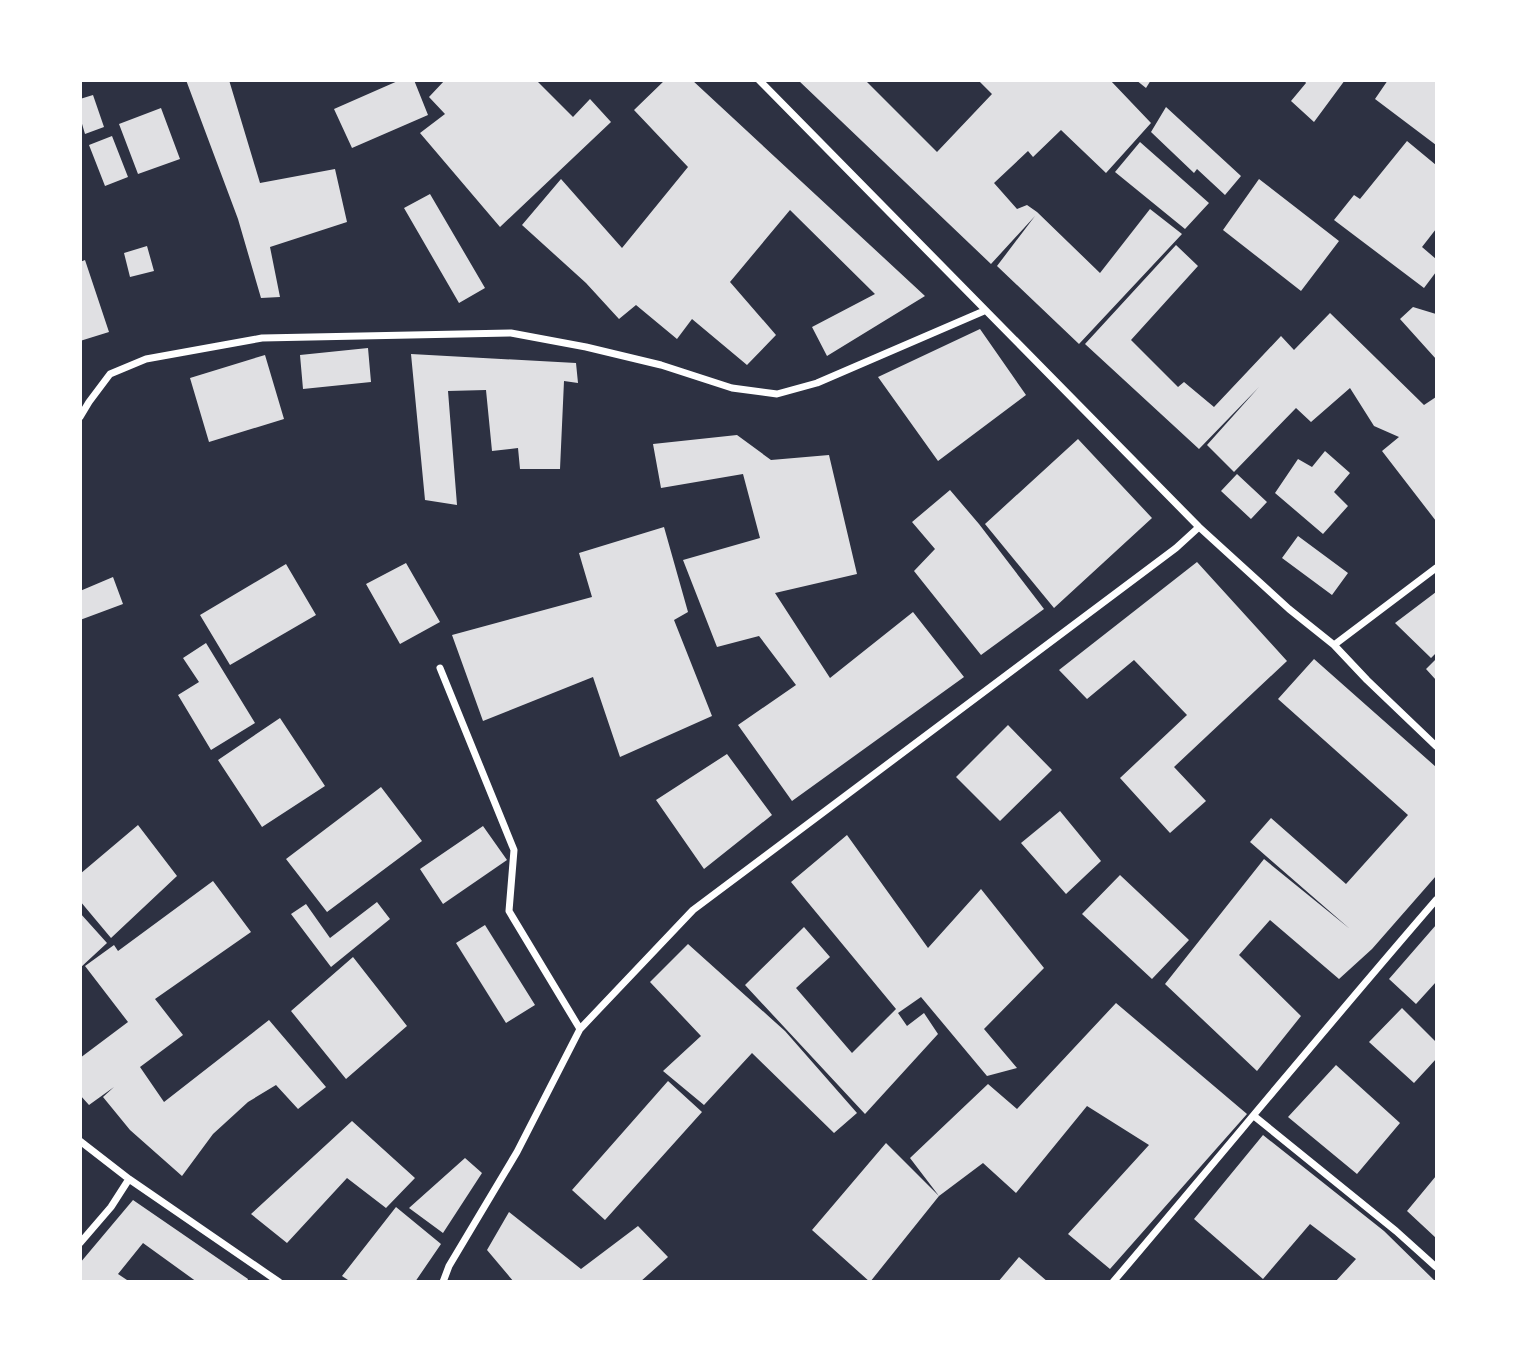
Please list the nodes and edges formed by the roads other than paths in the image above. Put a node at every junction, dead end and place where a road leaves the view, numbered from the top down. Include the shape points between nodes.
1 (759, 80) edge
2 (984, 311) junction
3 (80, 398) edge
4 (89, 402) junction
5 (80, 417) edge
6 (1199, 527) junction
7 (1437, 568) edge
8 (1334, 645) junction
9 (440, 668) dead end
10 (1437, 746) edge
11 (1437, 900) edge
12 (580, 1029) junction
13 (1254, 1116) junction
14 (80, 1141) edge
15 (129, 1179) junction
16 (80, 1243) edge
17 (1437, 1267) edge
18 (279, 1282) edge
19 (443, 1282) edge
20 (1113, 1282) edge

1 - 2 street
2 - 4 street via 817,383 777,394 732,387 586,347 510,334 262,338 146,359 110,374
2 - 6 street
3 - 4 street
4 - 5 street
6 - 8 street
6 - 12 street via 693,910
7 - 8 street
8 - 10 street
9 - 12 street via 514,850 509,911
11 - 13 street
12 - 19 street
13 - 17 street
13 - 20 street
14 - 15 street
15 - 16 street
15 - 18 street

